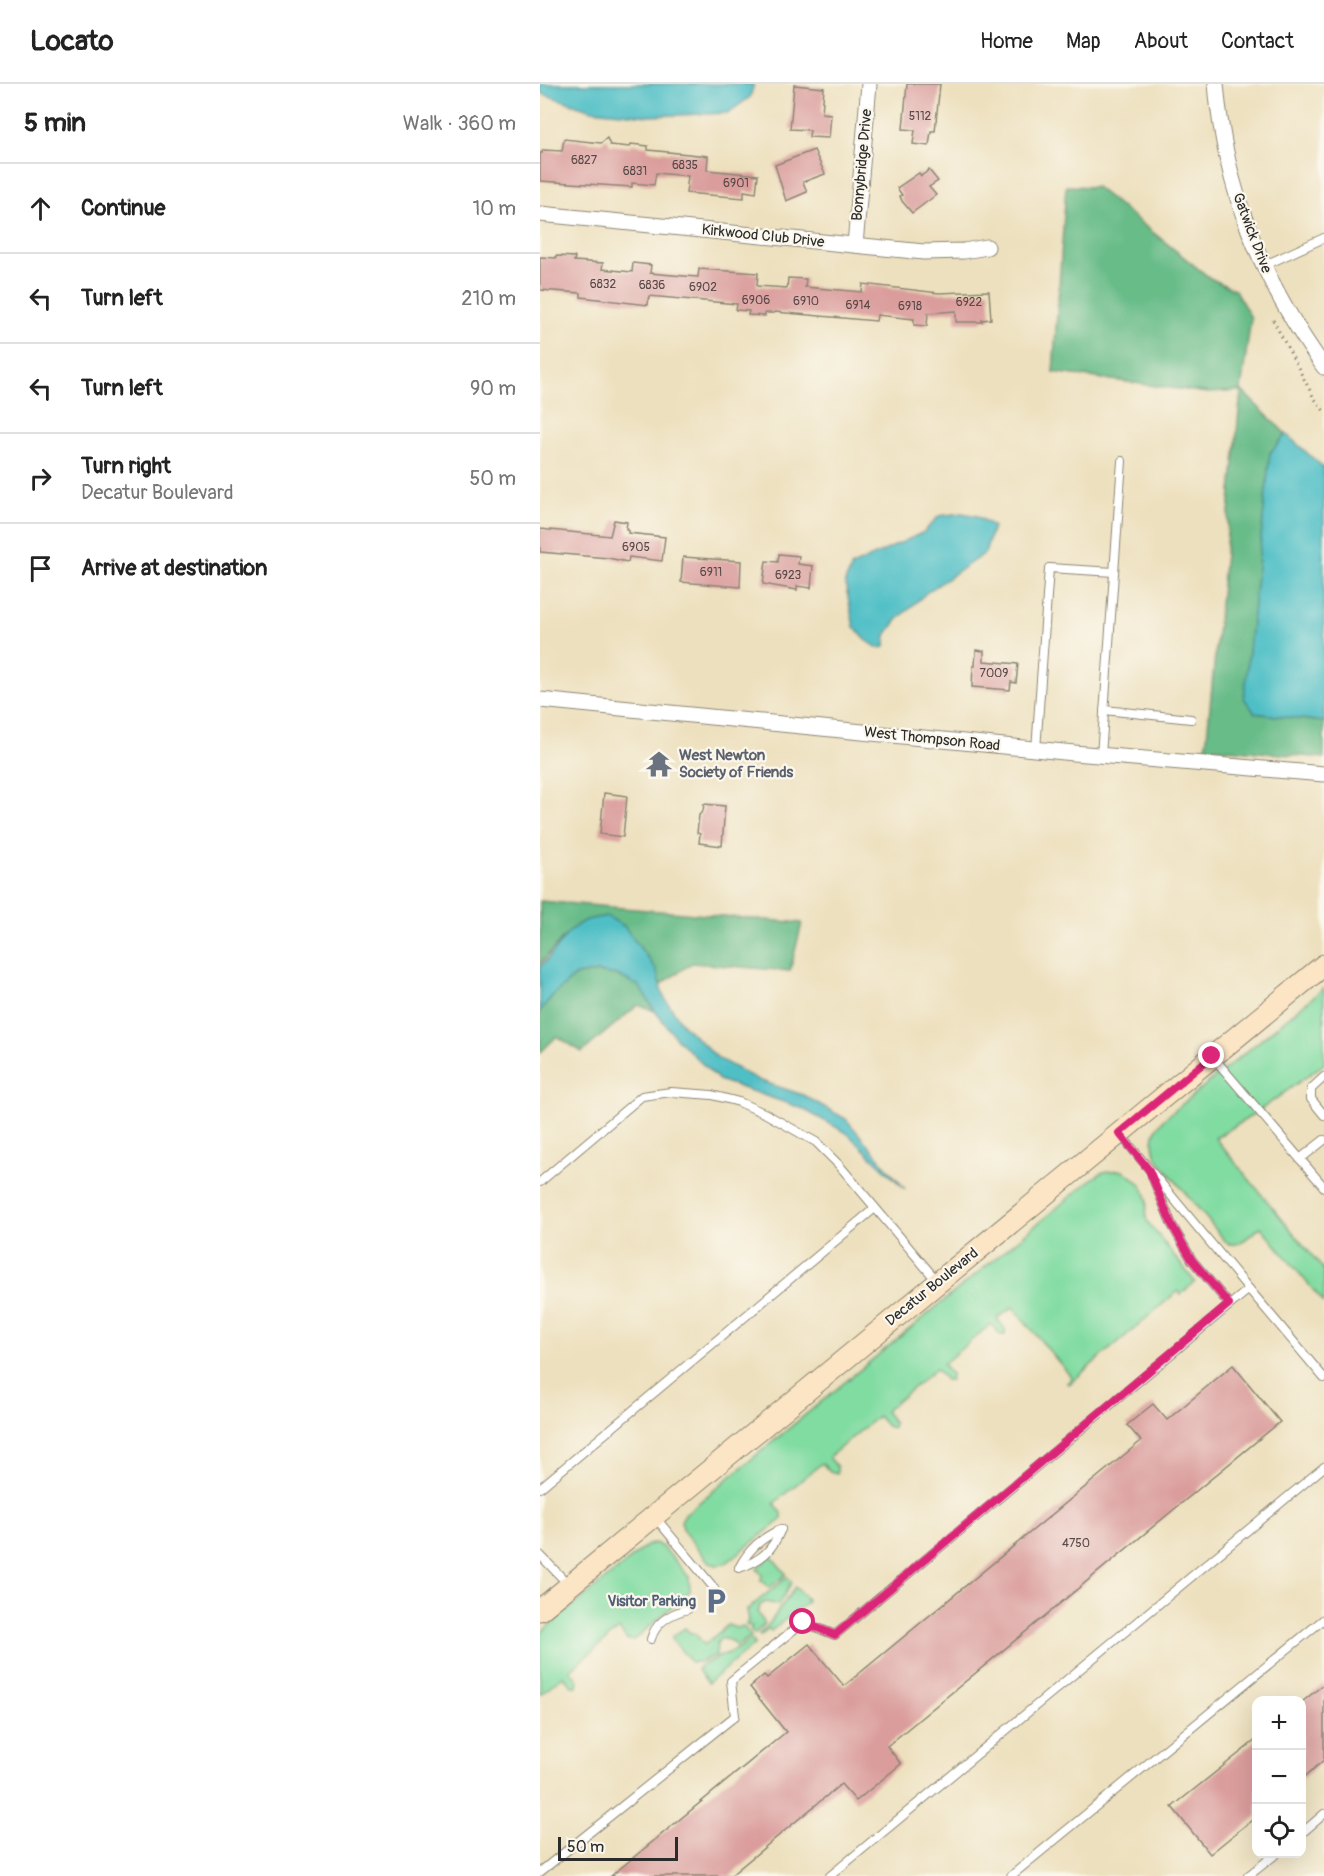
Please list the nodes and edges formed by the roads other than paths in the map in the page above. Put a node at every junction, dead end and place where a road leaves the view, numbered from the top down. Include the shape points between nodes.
1 (869, 84) edge
2 (1216, 84) edge
3 (540, 214) edge
4 (1324, 238) edge
5 (855, 245) junction
6 (987, 247) dead end
7 (1263, 266) junction
8 (1324, 367) edge
9 (1122, 461) dead end
10 (1114, 572) junction
11 (540, 700) edge
12 (1104, 710) junction
13 (1191, 719) dead end
14 (1036, 750) junction
15 (1101, 756) junction
16 (1324, 774) edge
17 (1324, 965) edge
18 (1212, 1056) junction
19 (1324, 1077) edge
20 (1324, 1115) edge
21 (1119, 1133) junction
22 (1324, 1140) edge
23 (1300, 1159) junction
24 (1149, 1170) junction
25 (540, 1182) edge
26 (1324, 1187) edge
27 (874, 1208) junction
28 (938, 1282) junction
29 (1249, 1289) junction
30 (1229, 1304) junction
31 (1324, 1378) edge
32 (1324, 1467) edge
33 (540, 1488) edge
34 (655, 1516) junction
35 (782, 1529) joint
36 (540, 1555) edge
37 (569, 1586) junction
38 (714, 1588) dead end
39 (688, 1609) dead end
40 (540, 1610) edge
41 (1324, 1619) edge
42 (651, 1639) dead end
43 (1324, 1814) edge
44 (1306, 1830) edge
45 (1271, 1858) edge
46 (540, 1872) edge
47 (830, 1876) edge
48 (1011, 1876) edge
49 (1248, 1876) edge

1 - 5 street, Bonnybridge Drive
2 - 7 street, Gatwick Drive via 1230,173
3 - 5 street, Kirkwood Club Drive
4 - 7 lane
5 - 6 street, Kirkwood Club Drive via 950,252
7 - 8 street, Gatwick Drive via 1288,315
9 - 10 lane
10 - 12 lane
10 - 14 lane via 1049,568
11 - 14 street, West Thompson Road
12 - 13 lane
12 - 15 lane
14 - 15 street, West Thompson Road
15 - 16 street, West Thompson Road
17 - 18 street, Decatur Boulevard
18 - 21 street, Decatur Boulevard
18 - 23 lane
19 - 20 lane via 1311,1089 1311,1099
21 - 24 lane
21 - 28 street, Decatur Boulevard
22 - 23 lane
23 - 26 lane
24 - 29 lane
24 - 30 lane via 1192,1260
25 - 27 lane via 642,1096 671,1092 712,1095 740,1102 816,1142
27 - 28 lane
27 - 33 lane
28 - 34 street, Decatur Boulevard
29 - 30 lane
29 - 31 lane
30 - 46 lane via 835,1635 803,1622 731,1681 735,1716
32 - 47 lane
34 - 37 street, Decatur Boulevard
34 - 38 lane
35 - 35 lane via 765,1537 747,1553 739,1568 755,1562 774,1546
36 - 37 lane
37 - 40 street, Decatur Boulevard
39 - 42 lane via 672,1613 653,1630
41 - 48 lane
43 - 44 lane
45 - 49 lane

